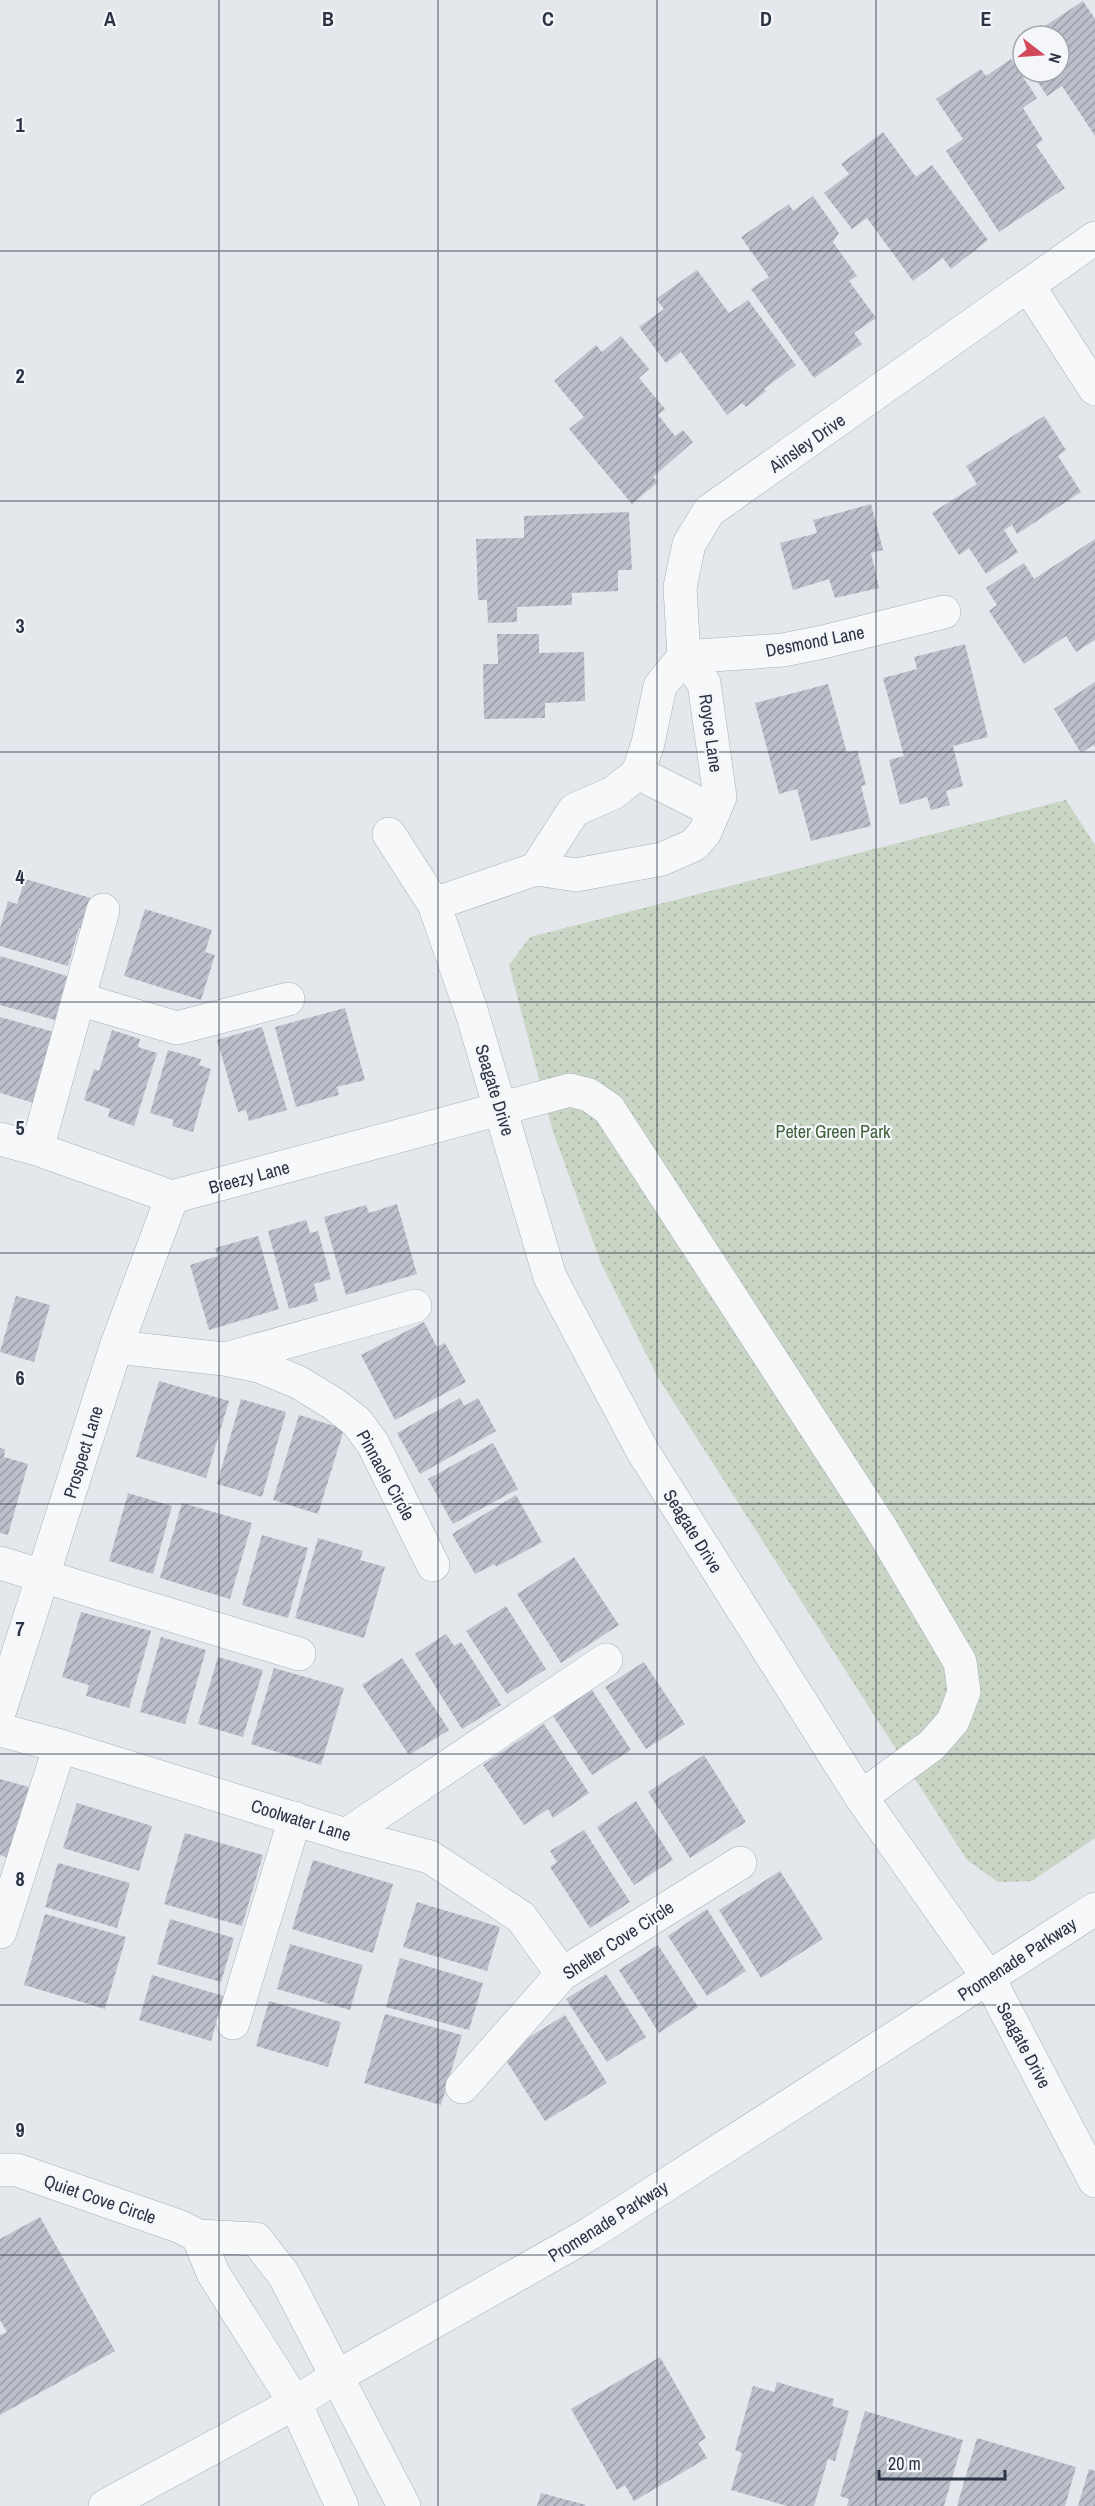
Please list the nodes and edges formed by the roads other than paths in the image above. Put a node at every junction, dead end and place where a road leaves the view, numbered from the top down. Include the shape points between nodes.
1 (1095, 238) edge
2 (1029, 287) junction
3 (1095, 389) edge
4 (944, 612) dead end
5 (684, 657) junction
6 (638, 773) junction
7 (714, 811) junction
8 (389, 834) dead end
9 (536, 869) junction
10 (434, 904) junction
11 (103, 910) dead end
12 (79, 999) junction
13 (288, 999) dead end
14 (501, 1110) junction
15 (0, 1139) edge
16 (37, 1149) junction
17 (172, 1197) junction
18 (415, 1306) dead end
19 (116, 1347) junction
20 (224, 1359) junction
21 (0, 1563) edge
22 (433, 1565) dead end
23 (44, 1577) junction
24 (299, 1654) dead end
25 (606, 1660) dead end
26 (0, 1710) edge
27 (0, 1730) edge
28 (60, 1746) junction
29 (861, 1797) junction
30 (294, 1818) junction
31 (346, 1835) junction
32 (740, 1863) dead end
33 (1095, 1909) edge
34 (0, 1932) edge
35 (562, 1974) junction
36 (988, 1977) junction
37 (233, 2024) dead end
38 (462, 2087) dead end
39 (0, 2170) edge
40 (1095, 2181) edge
41 (198, 2236) junction
42 (336, 2378) junction
43 (296, 2403) junction
44 (105, 2506) edge
45 (342, 2506) edge
46 (404, 2506) edge

1 - 2 street, Ainsley Drive
2 - 3 street
2 - 5 street, Ainsley Drive via 709,511 689,544 680,587
4 - 5 street, Desmond Lane via 783,650
5 - 6 street via 660,686
5 - 7 street, Royce Lane via 704,683 720,797
6 - 7 street
6 - 9 street via 613,793 574,810
7 - 9 street, Royce Lane via 694,845 662,859 576,875
8 - 10 street, Seagate Drive
9 - 10 street, Royce Lane
10 - 14 street, Seagate Drive
11 - 12 street
12 - 13 street via 177,1028
12 - 16 street
14 - 17 street, Breezy Lane
14 - 29 street, Seagate Drive via 550,1277 642,1449
14 - 29 street, Breezy Lane via 570,1090 589,1095 609,1108 882,1528 960,1662 964,1692 953,1721 932,1745
15 - 16 street
16 - 17 street
17 - 19 street, Prospect Lane
18 - 20 street
19 - 20 street, Pinnacle Circle
19 - 23 street, Prospect Lane
20 - 22 street, Pinnacle Circle via 259,1366 298,1382 357,1422 373,1444
21 - 23 street
23 - 24 street
23 - 26 street, Prospect Lane
25 - 31 street
27 - 28 street, Coolwater Lane
28 - 30 street, Coolwater Lane
28 - 34 street
29 - 36 street, Seagate Drive
30 - 31 street, Coolwater Lane
30 - 37 street
31 - 35 street, Coolwater Lane via 430,1857 521,1917
32 - 35 street, Shelter Cove Circle
33 - 36 street, Promenade Parkway
35 - 38 street, Shelter Cove Circle
36 - 40 street, Seagate Drive
36 - 42 street, Promenade Parkway via 591,2233
39 - 41 street, Quiet Cove Circle via 17,2170
41 - 42 street, Quiet Cove Circle via 256,2239 284,2275
41 - 43 street via 213,2273
42 - 43 street, Promenade Parkway
42 - 46 street, Quiet Cove Circle
43 - 44 street, Promenade Parkway
43 - 45 street

